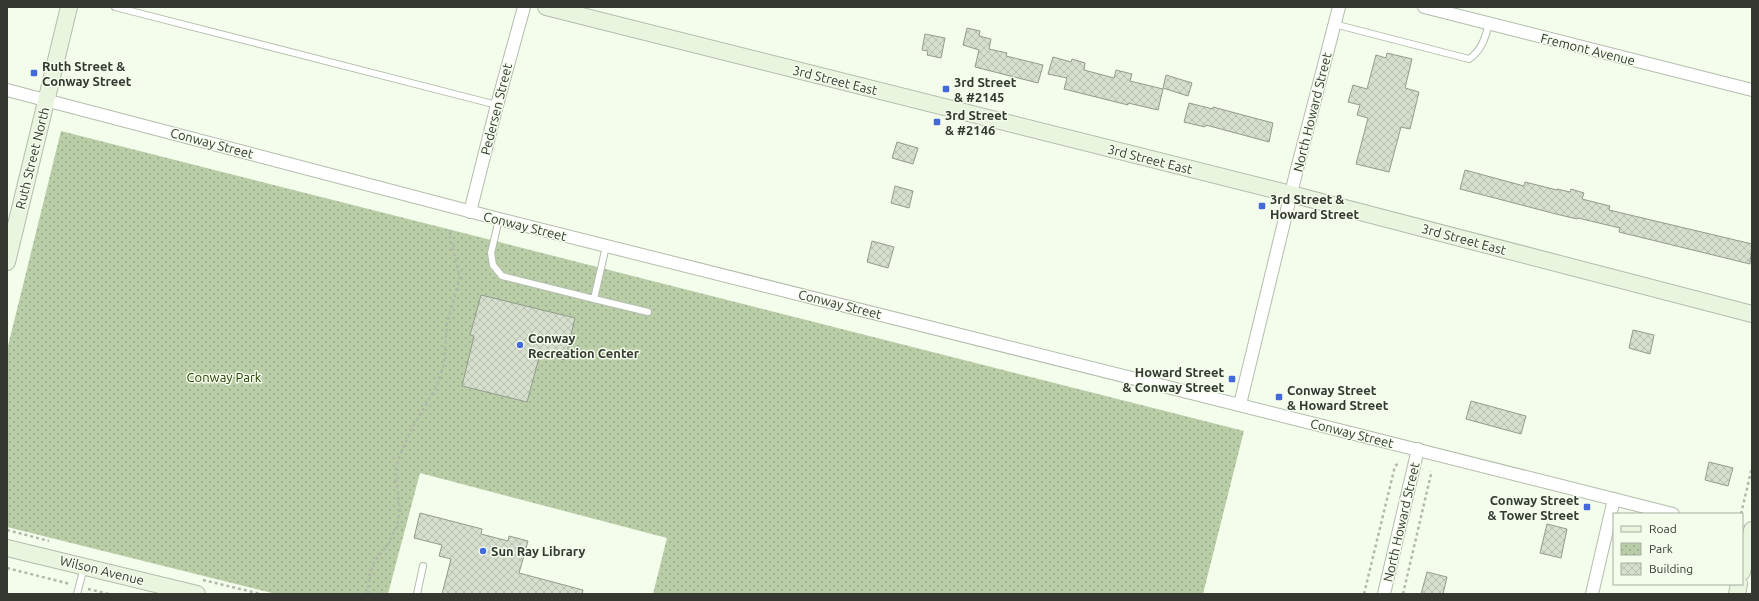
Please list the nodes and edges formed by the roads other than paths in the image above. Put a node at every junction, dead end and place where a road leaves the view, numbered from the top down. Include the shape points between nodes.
1 (68, 7) edge
2 (115, 7) edge
3 (524, 7) edge
4 (546, 7) edge
5 (1339, 7) edge
6 (1424, 7) edge
7 (1334, 24) junction
8 (1489, 24) junction
9 (7, 90) edge
10 (1752, 90) edge
11 (46, 100) junction
12 (497, 105) junction
13 (1291, 194) junction
14 (470, 212) junction
15 (499, 219) junction
16 (606, 246) junction
17 (7, 262) edge
18 (594, 299) junction
19 (648, 312) dead end
20 (1752, 314) edge
21 (1240, 404) junction
22 (1418, 450) junction
23 (1614, 499) junction
24 (1670, 513) edge
25 (1750, 533) edge
26 (7, 548) edge
27 (84, 566) junction
28 (423, 566) dead end
29 (1743, 567) edge
30 (77, 594) edge
31 (197, 594) edge
32 (417, 594) edge
33 (1384, 594) edge
34 (1592, 594) edge

1 - 11 street, Ruth Street North
2 - 12 lane
3 - 12 street, Pedersen Street
4 - 13 street, 3rd Street East
5 - 7 street, North Howard Street
6 - 8 street, Fremont Avenue
7 - 8 lane via 1469,59 1476,54 1484,41
7 - 13 street, North Howard Street
8 - 10 street, Fremont Avenue
9 - 11 street, Conway Street
11 - 14 street, Conway Street
11 - 17 street, Ruth Street North
12 - 14 street, Pedersen Street
13 - 20 street, 3rd Street East
13 - 21 street, North Howard Street
14 - 15 street, Conway Street
15 - 16 street, Conway Street
15 - 18 lane via 491,253 493,265 502,276
16 - 18 lane
16 - 21 street, Conway Street
18 - 19 lane
21 - 22 street, Conway Street
22 - 23 street, Conway Street
22 - 33 street, North Howard Street
23 - 24 street, Conway Street
23 - 34 street
25 - 29 street
26 - 27 street, Wilson Avenue
27 - 30 lane
27 - 31 street, Wilson Avenue
28 - 32 lane

